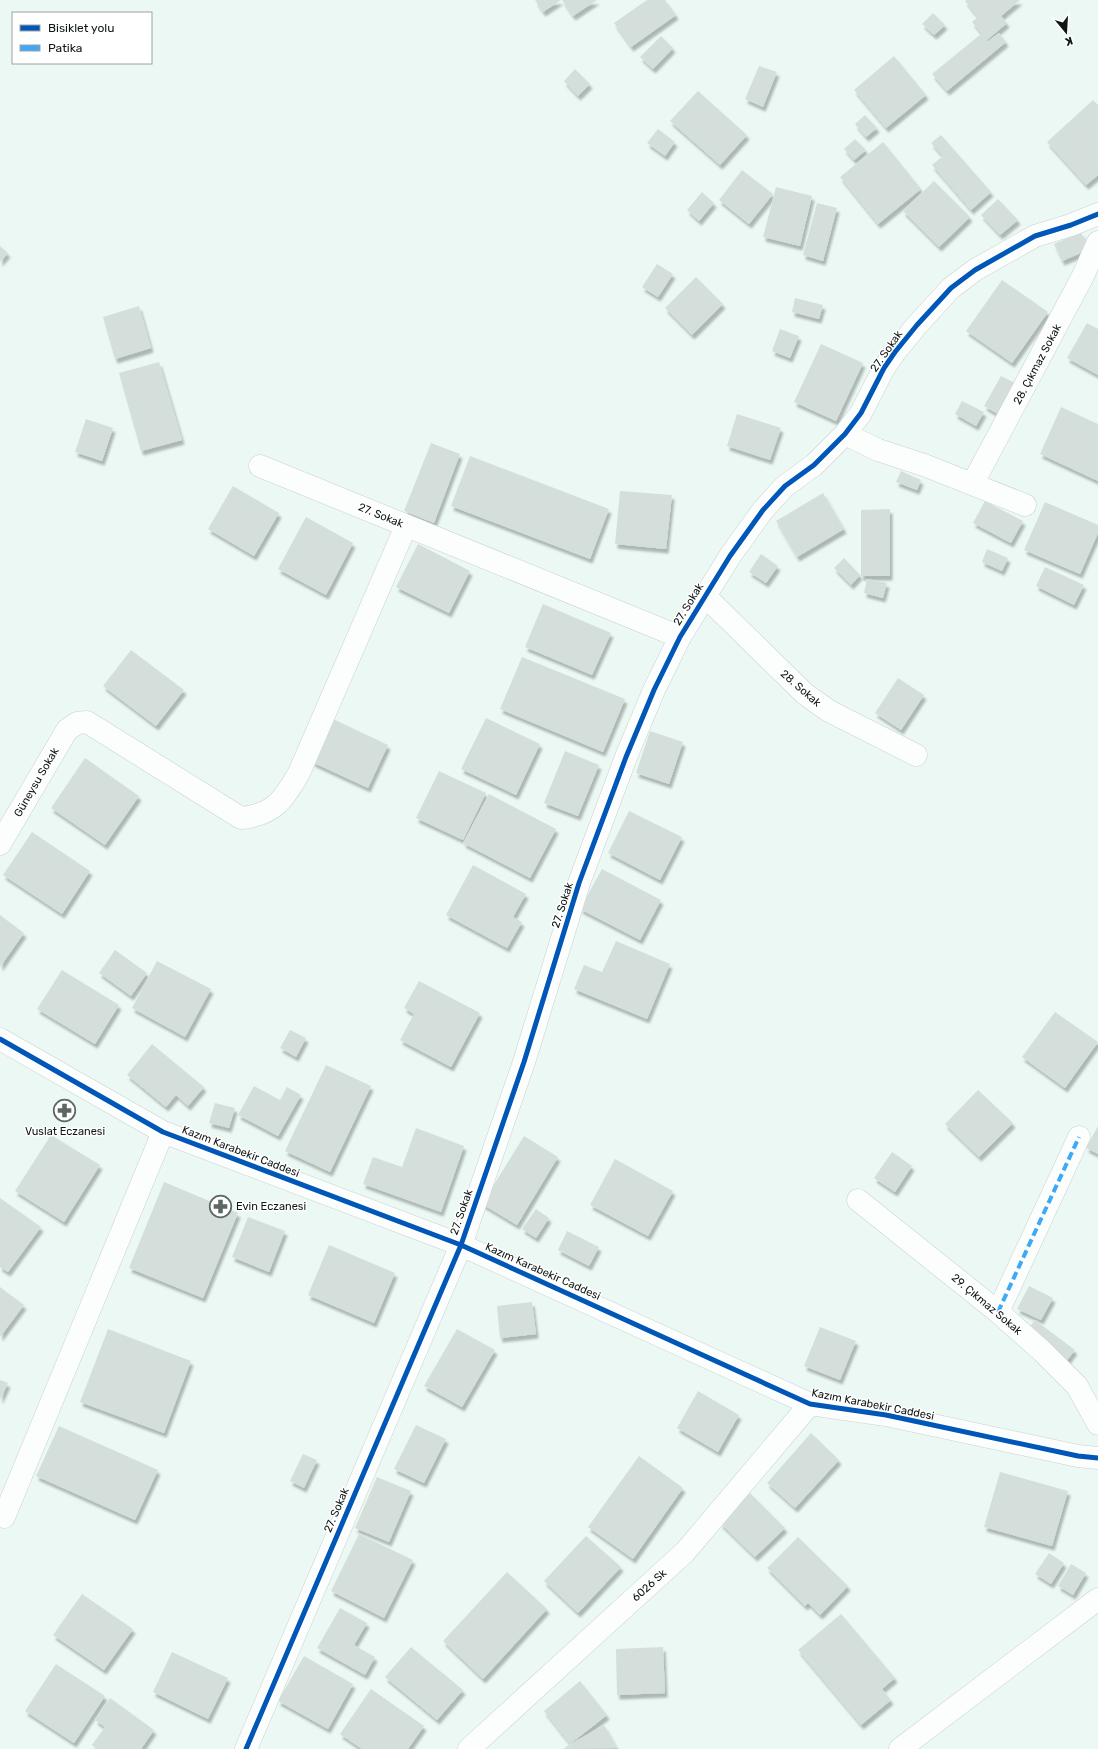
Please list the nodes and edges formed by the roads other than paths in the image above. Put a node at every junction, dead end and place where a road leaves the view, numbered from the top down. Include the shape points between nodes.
1 (1098, 214) edge
2 (1098, 242) edge
3 (845, 434) junction
4 (260, 466) dead end
5 (973, 483) junction
6 (1025, 505) dead end
7 (406, 526) junction
8 (705, 596) junction
9 (680, 637) junction
10 (916, 755) dead end
11 (0, 844) edge
12 (0, 1039) edge
13 (163, 1132) junction
14 (1079, 1137) dead end
15 (858, 1200) dead end
16 (460, 1245) junction
17 (998, 1312) junction
18 (810, 1404) junction
19 (1098, 1424) edge
20 (1098, 1458) edge
21 (4, 1517) dead end
22 (1098, 1599) edge
23 (246, 1749) edge
24 (469, 1749) edge
25 (900, 1749) edge

1 - 3 street, 27. Sokak via 1035,236 974,270 951,288 895,352 861,413
2 - 5 street, 28. Çıkmaz Sokak via 1083,276
3 - 5 street via 878,450
3 - 8 street, 27. Sokak via 814,465 785,486 763,510
4 - 7 street, 27. Sokak
5 - 6 street
7 - 9 street, 27. Sokak
7 - 11 street, Güneysu Sokak via 299,773 277,805 265,813 241,818 87,722 77,723 67,730
8 - 9 street, 27. Sokak
8 - 10 street, 28. Sokak via 805,694 829,711
9 - 16 street, 27. Sokak via 626,757 579,883 524,1062
12 - 13 street, Kazım Karabekir Caddesi
13 - 16 street, Kazım Karabekir Caddesi
13 - 21 street
14 - 17 street
15 - 17 street, 29. Çıkmaz Sokak
16 - 18 street, Kazım Karabekir Caddesi
16 - 23 street, 27. Sokak
17 - 19 street, 29. Çıkmaz Sokak via 1077,1386
18 - 20 street, Kazım Karabekir Caddesi via 886,1415 1078,1456
18 - 24 street, 6026 Sk via 685,1552
22 - 25 street

